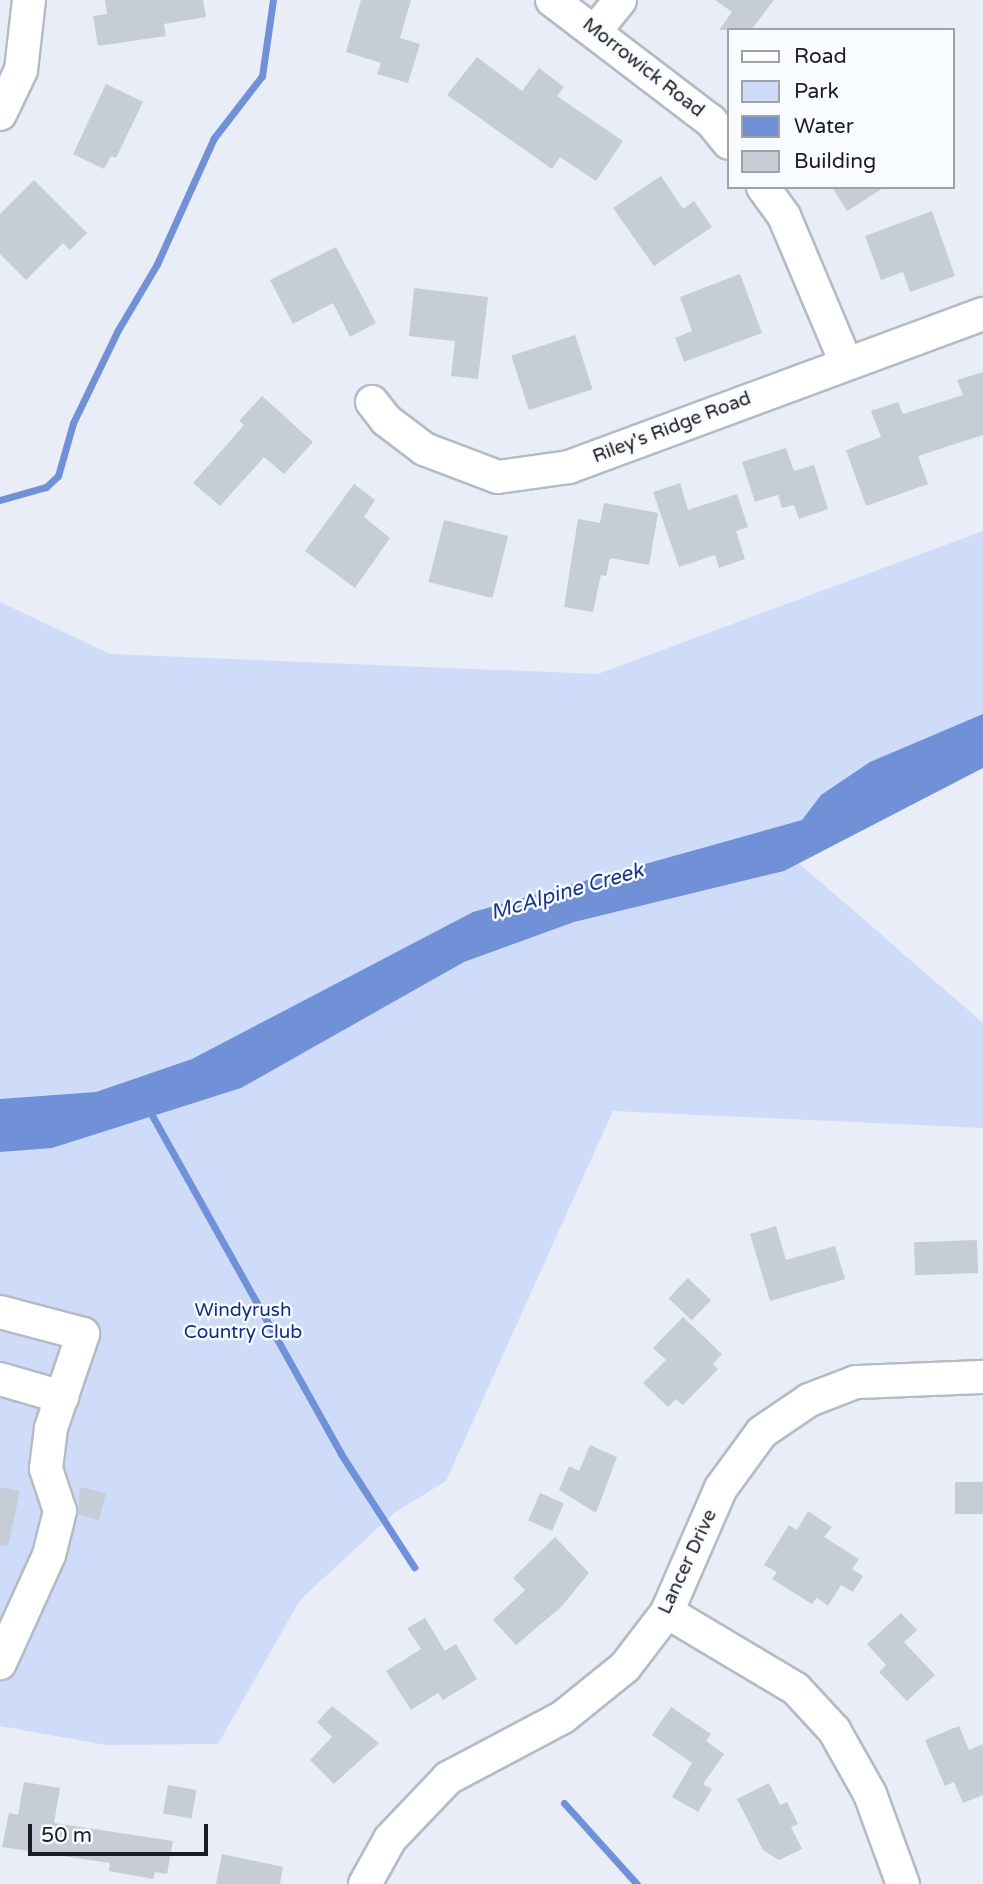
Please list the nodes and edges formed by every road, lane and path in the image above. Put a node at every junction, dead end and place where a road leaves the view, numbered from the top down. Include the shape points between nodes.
1 (29, 0) edge
2 (552, 0) edge
3 (620, 0) edge
4 (596, 30) junction
5 (0, 114) edge
6 (727, 141) edge
7 (764, 189) edge
8 (983, 314) edge
9 (846, 363) junction
10 (372, 402) dead end
11 (0, 1311) edge
12 (983, 1377) edge
13 (0, 1379) edge
14 (62, 1397) junction
15 (667, 1612) junction
16 (0, 1663) edge
17 (365, 1884) edge
18 (903, 1884) edge

1 - 5 street via 21,70
2 - 4 street, Morrowick Road
3 - 4 street
4 - 6 street, Morrowick Road via 711,121
7 - 9 street via 784,216
8 - 9 street, Riley's Ridge Road
9 - 10 street, Riley's Ridge Road via 569,467 498,477 424,449
11 - 14 street via 83,1334
12 - 15 street, Lancer Drive via 856,1382 789,1411 739,1458
13 - 14 street
14 - 16 street via 51,1428 46,1469 60,1511 49,1555
15 - 17 street, Lancer Drive via 625,1667 592,1697 553,1723 483,1756 417,1806 390,1839
15 - 18 street via 770,1671 796,1689 827,1721 850,1753 870,1794

